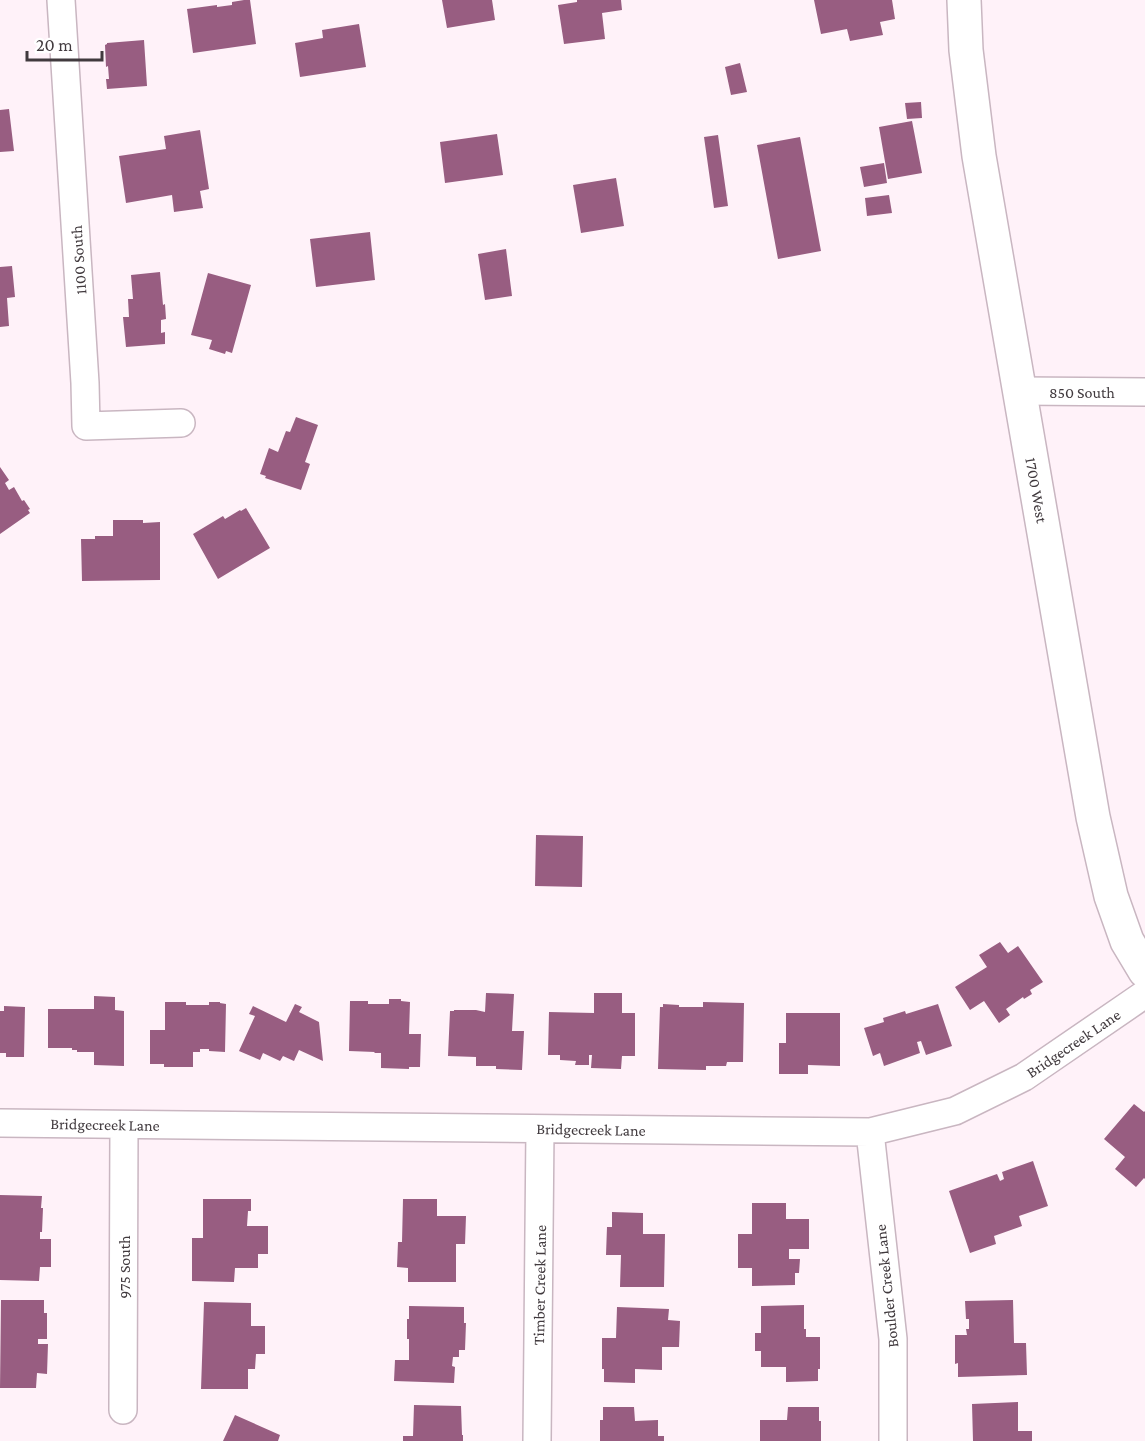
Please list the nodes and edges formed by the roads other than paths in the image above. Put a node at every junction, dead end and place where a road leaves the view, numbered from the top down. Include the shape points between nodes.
1 (61, 0) edge
2 (964, 0) edge
3 (1020, 391) junction
4 (1145, 392) edge
5 (181, 423) dead end
6 (1145, 971) edge
7 (1145, 994) edge
8 (0, 1123) edge
9 (124, 1125) junction
10 (540, 1129) junction
11 (870, 1132) junction
12 (123, 1410) dead end
13 (537, 1441) edge
14 (893, 1441) edge

1 - 5 street, 1100 South via 86,426
2 - 3 street, 1700 West via 979,156
3 - 4 street, 850 South
3 - 6 street, 1700 West via 1093,816 1111,896 1127,941
7 - 11 street, Bridgecreek Lane via 1024,1077 955,1111
8 - 9 street, Bridgecreek Lane
9 - 10 street, Bridgecreek Lane
9 - 12 street, 975 South
10 - 11 street, Bridgecreek Lane
10 - 13 street, Timber Creek Lane
11 - 14 street, Boulder Creek Lane via 893,1340

